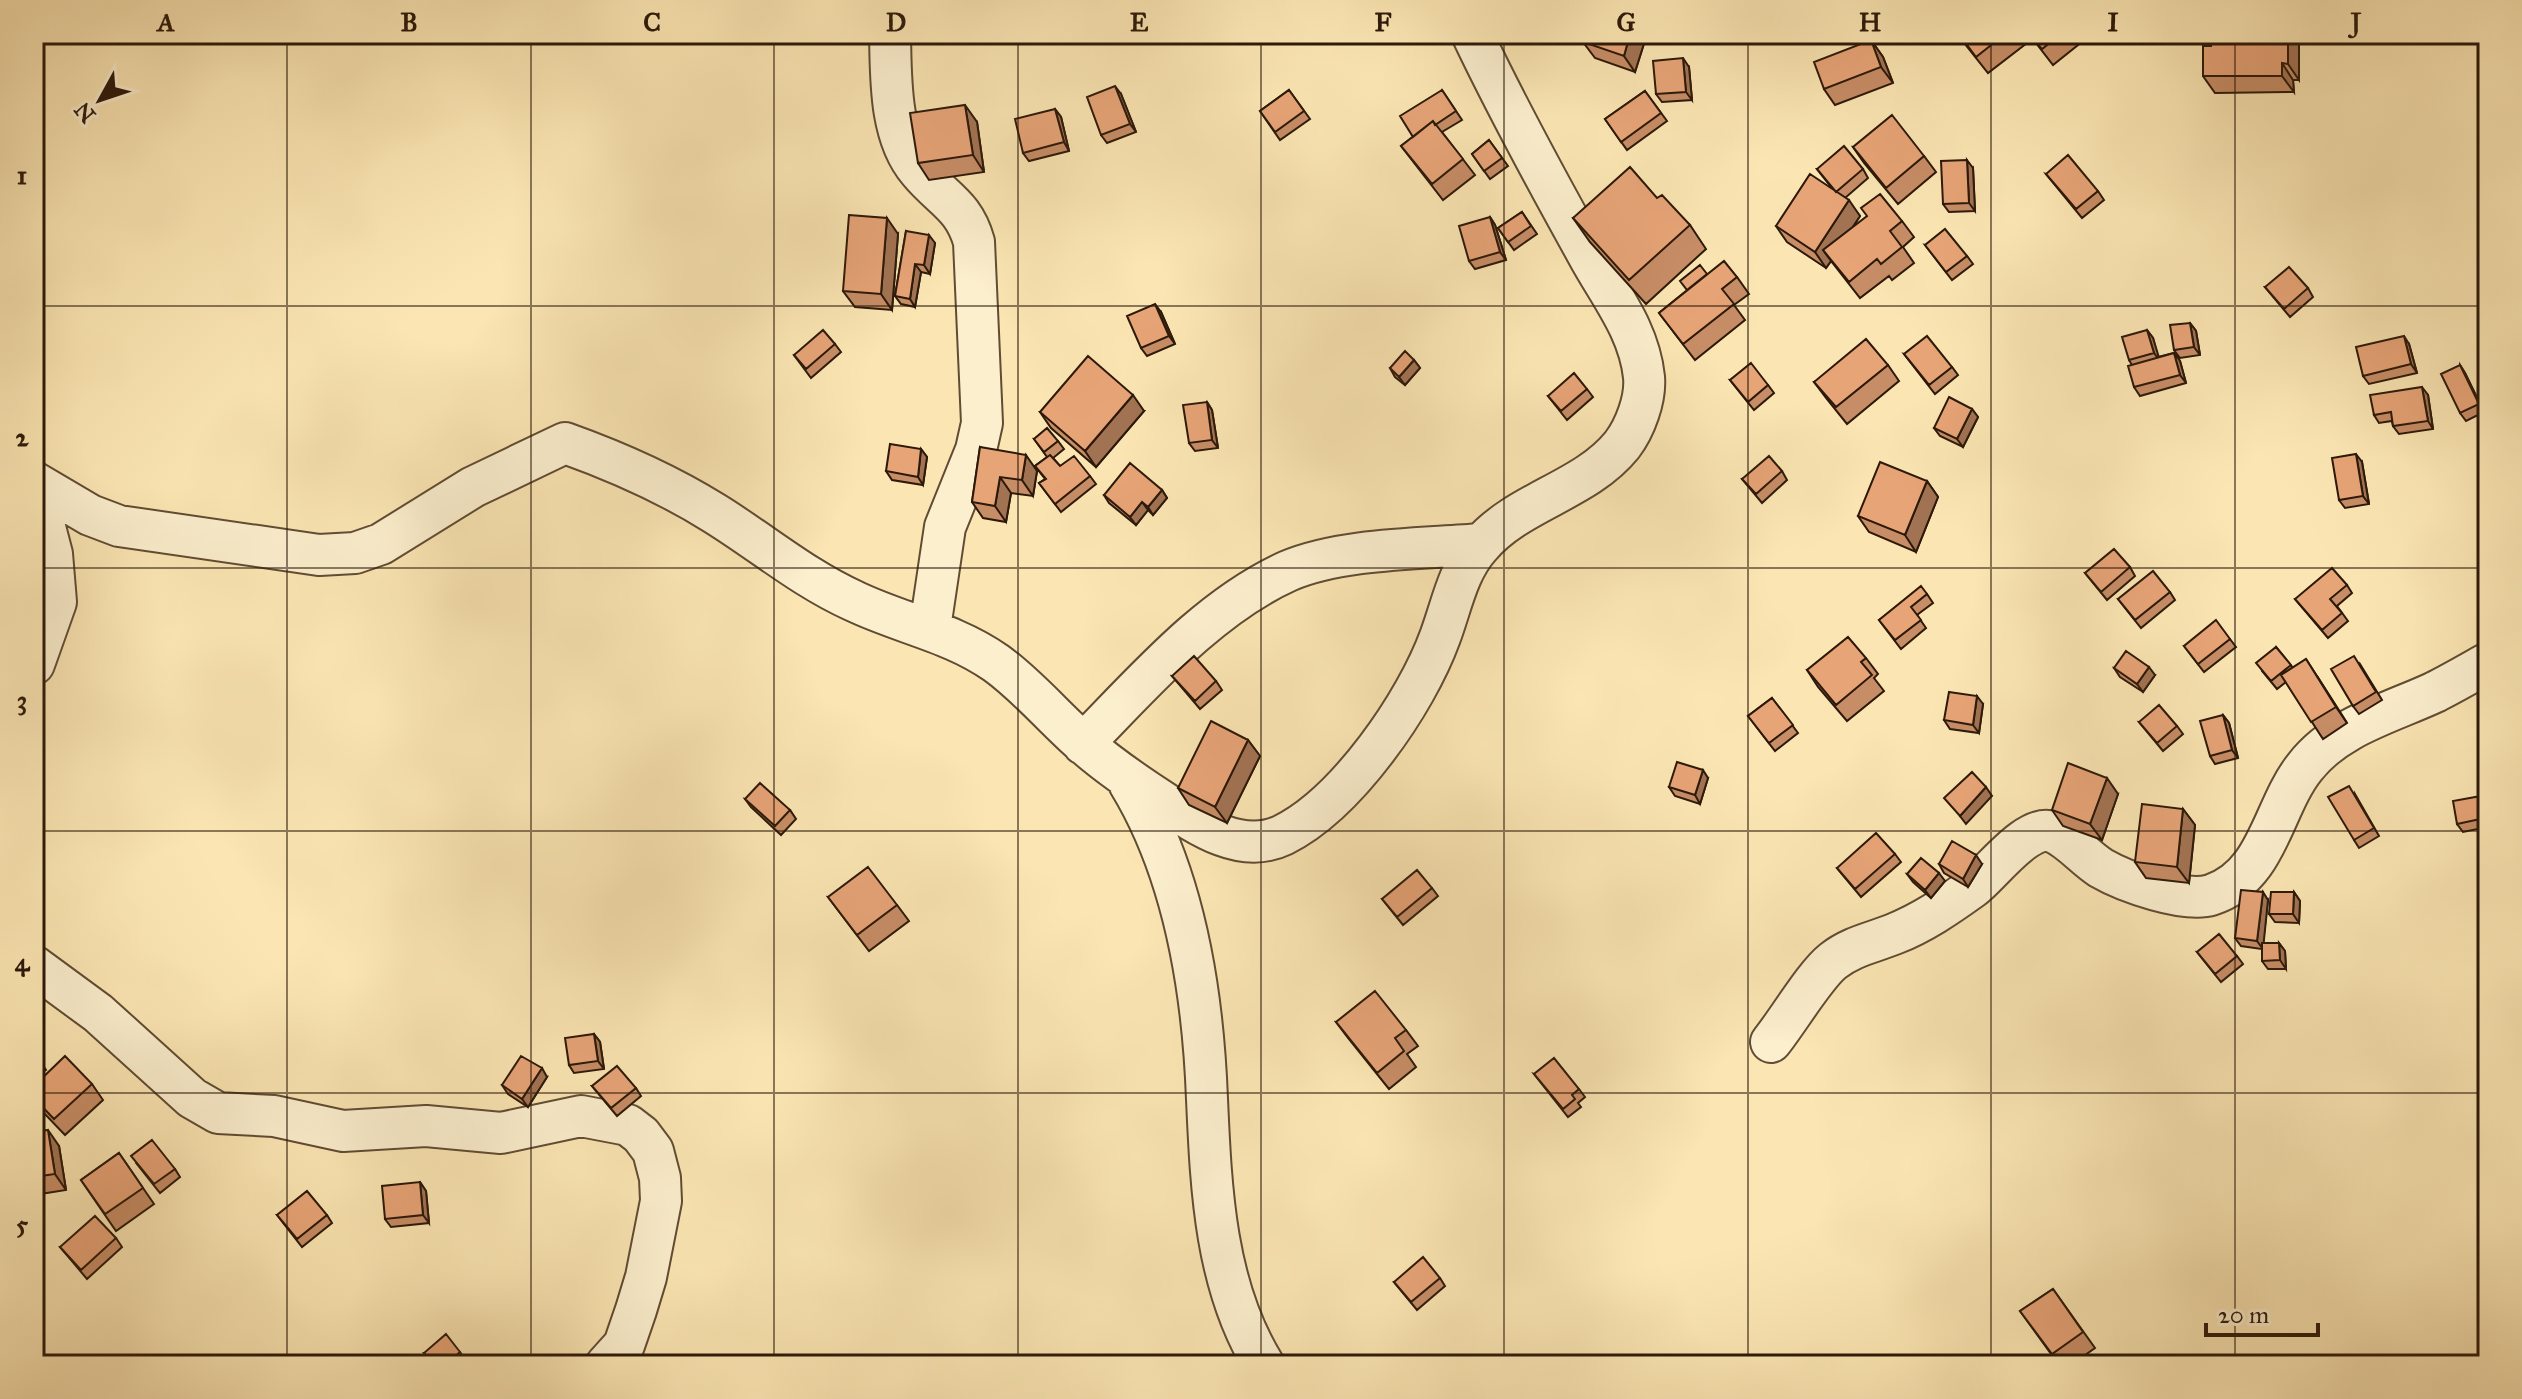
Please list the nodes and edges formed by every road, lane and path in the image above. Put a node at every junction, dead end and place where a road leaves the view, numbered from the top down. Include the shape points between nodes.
1 (890, 34) edge
2 (1472, 34) edge
3 (34, 483) edge
4 (1481, 544) junction
5 (930, 628) junction
6 (2488, 663) edge
7 (34, 664) edge
8 (1083, 744) junction
9 (1124, 776) junction
10 (34, 966) edge
11 (1771, 1042) dead end
12 (606, 1365) edge
13 (1264, 1365) edge

1 - 5 street via 891,88 908,152 917,170 968,220 974,242 982,423 945,527
2 - 4 street via 1634,333 1645,382 1635,426 1619,449
3 - 5 street via 119,526 319,555 355,553 381,544 473,487 565,443 650,476 718,515 792,568 855,602
3 - 7 street via 52,554 56,602
4 - 8 street via 1336,559 1289,571 1242,598 1175,652
4 - 9 street via 1459,576 1439,642 1378,750 1308,818 1281,836 1251,844 1222,835 1186,818
5 - 8 street via 999,665
6 - 11 street via 2364,722 2323,748 2304,767 2256,860 2240,880 2210,895 2177,896 2103,869 2052,832 2039,831 1940,911 1857,945 1831,963
8 - 9 street
9 - 13 street via 1163,848 1176,889 1202,1046 1214,1219 1249,1335
10 - 12 street via 98,1013 192,1098 218,1113 274,1116 343,1131 426,1126 501,1133 581,1116 628,1125 653,1151 661,1201 636,1310 624,1345

